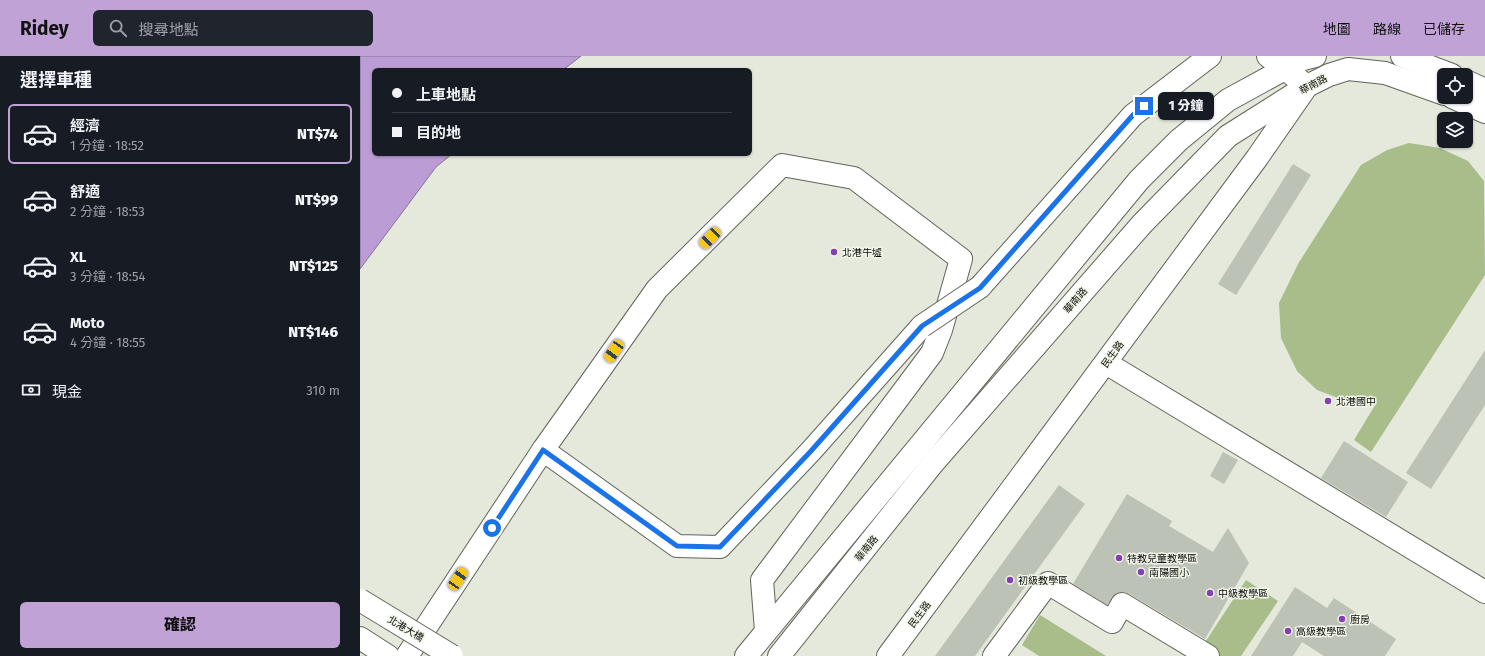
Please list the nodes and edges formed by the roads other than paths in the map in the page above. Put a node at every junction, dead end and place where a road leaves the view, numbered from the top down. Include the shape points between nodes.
1 (1210, 56) edge
2 (1268, 56) edge
3 (1315, 56) edge
4 (1340, 56) edge
5 (1402, 56) edge
6 (1285, 69) junction
7 (1437, 69) edge
8 (1473, 84) edge
9 (1307, 86) junction
10 (1485, 90) edge
11 (1437, 92) edge
12 (1467, 104) edge
13 (1485, 112) edge
14 (1106, 363) junction
15 (543, 450) junction
16 (1485, 592) edge
17 (360, 600) edge
18 (766, 631) junction
19 (360, 638) edge
20 (388, 656) edge
21 (407, 656) edge
22 (452, 656) edge
23 (746, 656) edge
24 (779, 656) edge
25 (888, 656) edge
26 (994, 656) edge
27 (1208, 656) edge

1 - 15 main road, bridge via 1133,115 980,288 922,326 811,451 720,547 677,546
2 - 6 main road
3 - 6 main road via 1303,59
4 - 9 main road, 民生路
5 - 7 main road
6 - 9 main road
6 - 18 main road via 1228,100 1179,140 1139,180
8 - 10 main road
9 - 11 main road, 華南路 via 1348,69 1385,73
9 - 14 main road, 民生路
9 - 24 main road, 華南路 via 1228,136 1142,224 934,462
12 - 13 main road
14 - 16 main road
14 - 25 main road, 民生路
15 - 18 main road via 657,289 782,165 854,178 961,259 932,353 762,580
15 - 21 main road
17 - 22 main road, 北港大橋, bridge
18 - 23 main road
19 - 20 main road
26 - 27 main road via 1048,583 1112,622 1122,604

